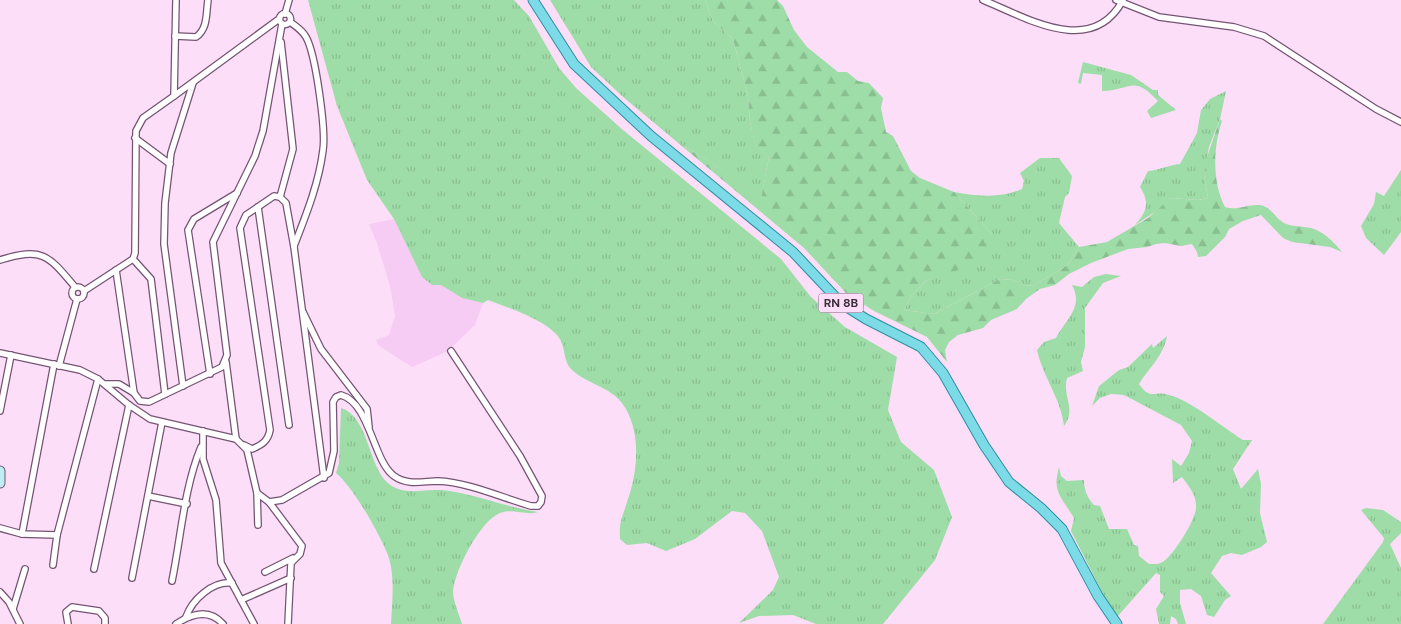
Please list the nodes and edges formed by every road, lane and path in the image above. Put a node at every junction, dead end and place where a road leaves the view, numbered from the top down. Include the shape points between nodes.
1 (176, 0) edge
2 (208, 0) edge
3 (289, 0) edge
4 (533, 0) edge
5 (983, 0) edge
6 (1121, 1) edge
7 (286, 14) junction
8 (281, 21) junction
9 (290, 22) junction
10 (175, 36) junction
11 (280, 40) junction
12 (193, 83) junction
13 (174, 96) junction
14 (1401, 122) edge
15 (135, 138) junction
16 (170, 164) junction
17 (237, 193) junction
18 (280, 197) junction
19 (258, 207) junction
20 (294, 247) junction
21 (132, 259) junction
22 (0, 260) edge
23 (116, 270) junction
24 (75, 287) junction
25 (84, 291) junction
26 (78, 299) junction
27 (302, 309) junction
28 (451, 351) dead end
29 (0, 353) edge
30 (11, 355) junction
31 (226, 362) junction
32 (56, 365) junction
33 (210, 374) junction
34 (98, 379) junction
35 (106, 384) junction
36 (183, 386) junction
37 (134, 393) junction
38 (165, 394) junction
39 (129, 405) junction
40 (0, 411) edge
41 (162, 422) junction
42 (289, 425) dead end
43 (370, 429) junction
44 (203, 431) junction
45 (236, 439) junction
46 (202, 445) junction
47 (244, 445) junction
48 (0, 471) edge
49 (324, 478) junction
50 (0, 483) edge
51 (257, 493) junction
52 (148, 496) junction
53 (269, 502) junction
54 (187, 504) junction
55 (258, 525) dead end
56 (0, 528) edge
57 (22, 534) junction
58 (57, 535) junction
59 (293, 558) junction
60 (53, 566) dead end
61 (25, 569) dead end
62 (94, 569) dead end
63 (265, 572) dead end
64 (132, 578) dead end
65 (291, 578) junction
66 (172, 581) dead end
67 (232, 583) junction
68 (0, 592) edge
69 (241, 600) junction
70 (14, 609) junction
71 (17, 617) junction
72 (186, 617) junction
73 (16, 624) edge
74 (20, 624) edge
75 (68, 624) edge
76 (105, 624) edge
77 (176, 624) edge
78 (223, 624) edge
79 (254, 624) edge
80 (288, 624) edge
81 (1117, 624) edge

1 - 10 street
2 - 10 street via 202,32 196,37
3 - 7 street
4 - 81 main road, RN 8B via 574,64 638,124 793,252 842,304 921,347 943,373 1009,482 1062,529
5 - 6 street via 1046,25 1077,32 1104,23
6 - 14 street via 1159,17 1234,27 1264,36
7 - 8 street
7 - 9 street
8 - 9 street
8 - 11 street
8 - 12 street
9 - 20 street via 303,32 311,47 324,148
10 - 13 street
11 - 17 street via 263,131
11 - 18 street via 293,150
12 - 13 street
12 - 16 street
13 - 15 street via 143,118
15 - 16 street
15 - 21 street via 137,246
16 - 36 street via 164,244
17 - 31 street via 213,242
17 - 33 street via 194,219 188,230
18 - 19 street via 274,196
18 - 20 street via 286,203
19 - 42 street
19 - 47 street via 246,215 240,228 270,430 267,440 260,446 252,449
20 - 27 street
21 - 23 street
21 - 38 street via 151,279
22 - 24 street via 38,253 54,263
23 - 25 street
23 - 37 street
24 - 25 street
24 - 26 street via 72,294
25 - 26 street
26 - 32 street
27 - 43 street via 321,349 368,409
27 - 49 street
28 - 43 street via 520,456 542,496 540,504 530,506 448,483 395,478 387,468
29 - 30 street
30 - 32 street
30 - 40 street
31 - 33 street
31 - 45 street
32 - 34 street via 80,370
32 - 57 street
33 - 36 street
34 - 35 street
34 - 58 street
35 - 37 street via 119,384
35 - 39 street
36 - 38 street
37 - 38 street via 140,401 149,402
39 - 41 street
39 - 62 street
41 - 44 street
41 - 52 street
43 - 49 street via 349,399 344,395 336,397 333,407 333,464
44 - 45 street
44 - 46 street
45 - 47 street
46 - 54 street via 189,478
46 - 67 street via 202,459 216,500 221,563
47 - 51 street
48 - 50 main road
49 - 53 street via 282,500
51 - 53 street
51 - 55 street
52 - 54 street
52 - 64 street
53 - 59 street via 302,546 300,554
54 - 66 street
56 - 57 street
57 - 58 street
58 - 60 street
59 - 63 street
59 - 65 street
61 - 70 street
65 - 69 street
65 - 80 street
67 - 69 street
67 - 72 street via 221,583 197,598
68 - 70 street
69 - 79 street
70 - 71 street
71 - 73 street
71 - 74 street
72 - 77 street
72 - 78 street via 208,614
75 - 76 street via 66,612 72,607 99,611 105,618

